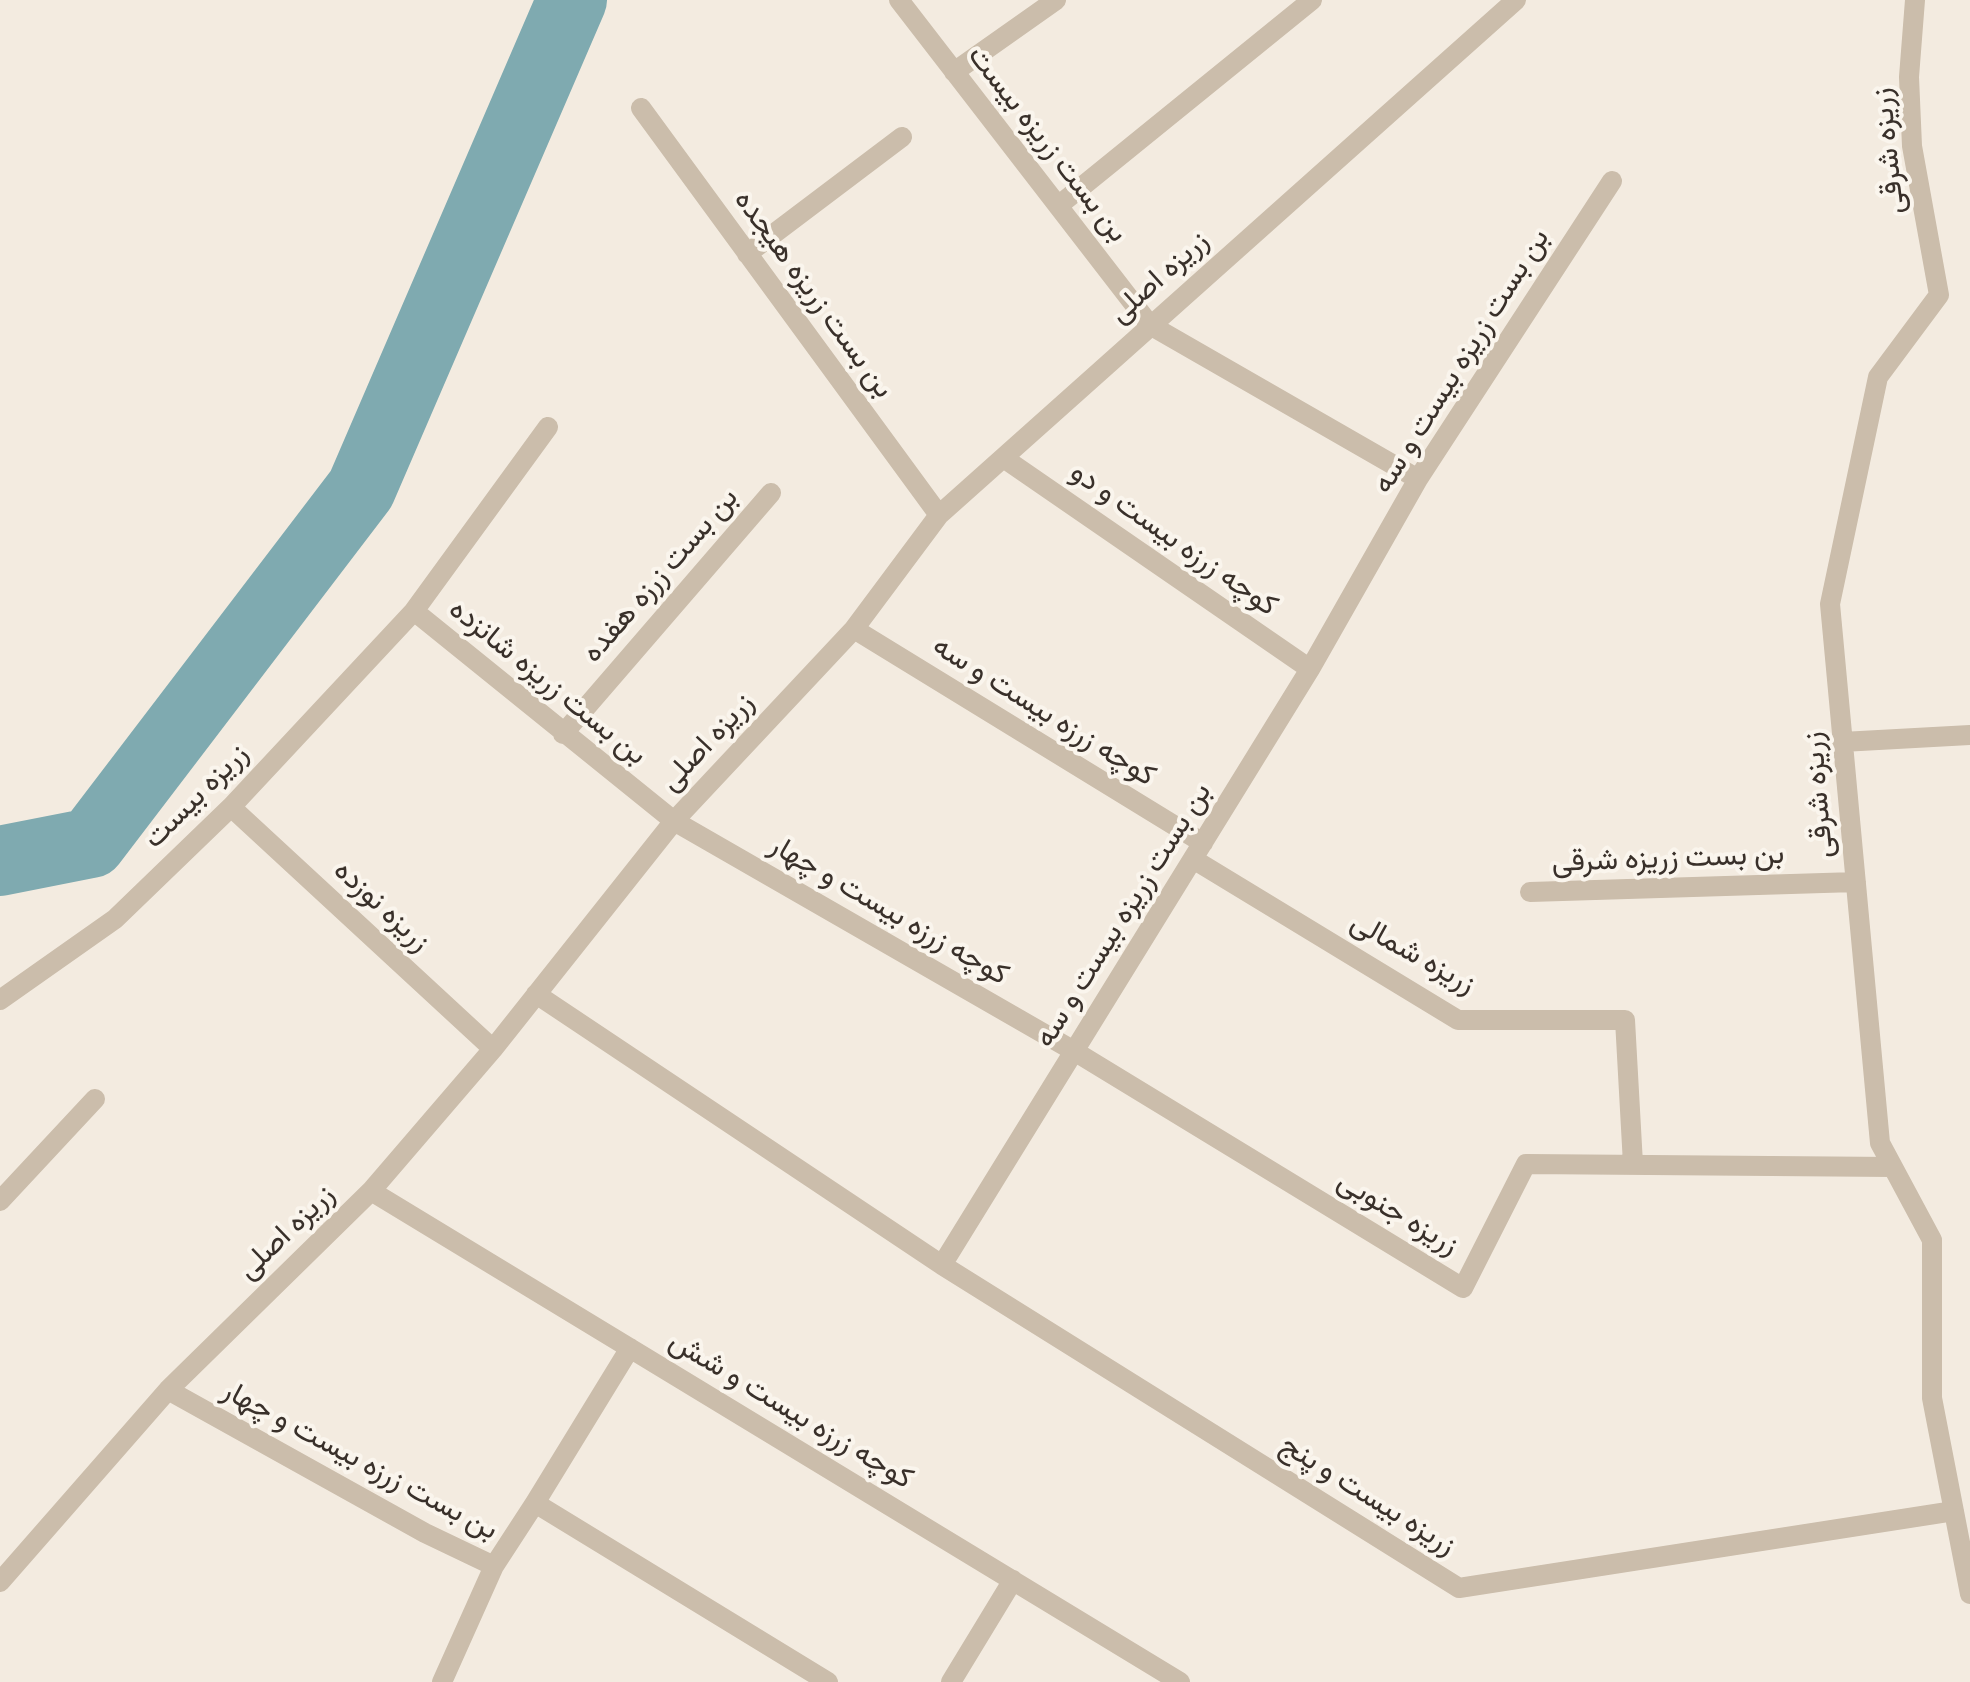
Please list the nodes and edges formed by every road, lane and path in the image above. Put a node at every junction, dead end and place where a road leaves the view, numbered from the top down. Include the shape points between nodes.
1 (899, 0) edge
2 (1056, 0) edge
3 (1312, 0) edge
4 (1516, 0) edge
5 (1915, 0) edge
6 (954, 72) junction
7 (641, 108) dead end
8 (902, 137) dead end
9 (1612, 181) dead end
10 (1058, 206) junction
11 (747, 254) junction
12 (1150, 325) junction
13 (548, 427) dead end
14 (1005, 459) junction
15 (1418, 479) junction
16 (771, 493) dead end
17 (939, 515) junction
18 (414, 611) junction
19 (854, 629) junction
20 (1310, 669) junction
21 (563, 734) junction
22 (1970, 735) edge
23 (1842, 742) junction
24 (231, 807) junction
25 (674, 821) junction
26 (1198, 851) junction
27 (1856, 882) junction
28 (1530, 892) dead end
29 (536, 994) junction
30 (0, 1000) edge
31 (493, 1049) junction
32 (1074, 1051) junction
33 (95, 1099) dead end
34 (1633, 1164) junction
35 (1893, 1167) junction
36 (371, 1191) junction
37 (0, 1201) edge
38 (942, 1265) junction
39 (630, 1348) junction
40 (168, 1390) junction
41 (535, 1503) junction
42 (1954, 1511) junction
43 (494, 1566) junction
44 (1013, 1580) junction
45 (0, 1582) edge
46 (1970, 1594) edge
47 (442, 1682) edge
48 (828, 1682) edge
49 (951, 1682) edge
50 (1180, 1682) edge

1 - 6 street, بن بست زریزه بیست
2 - 6 street
3 - 10 street
4 - 12 street, زریزه اصلی
5 - 23 street, زریزه شرقی via 1909,77 1912,146 1939,295 1878,377 1830,604
6 - 10 street, بن بست زریزه بیست
7 - 11 street, بن بست زریزه هیجده
8 - 11 street
9 - 15 street, بن بست زریزه بیست و سه
10 - 12 street, بن بست زریزه بیست
11 - 17 street, بن بست زریزه هیجده
12 - 14 street, زریزه اصلی
12 - 15 street
13 - 18 street, بن بست زریزه شانزده
14 - 17 street, زریزه اصلی
14 - 20 street, کوچه زرزه بیست و دو
15 - 20 street, بن بست زریزه بیست و سه
16 - 21 street, بن بست زرزه هفده
17 - 19 street, زریزه اصلی
18 - 21 street, بن بست زریزه شانزده
18 - 24 street, زریزه بیست
19 - 25 street, زریزه اصلی
19 - 26 street, کوچه زرزه بیست و سه
20 - 26 street, بن بست زریزه بیست و سه
21 - 25 street, بن بست زریزه شانزده
22 - 23 street
23 - 27 street, زریزه شرقی
24 - 30 street, زریزه بیست via 115,919
24 - 31 street, زریزه نوزده
25 - 29 street, زریزه اصلی
25 - 32 street, کوچه زرزه بیست و چهار
26 - 32 street, بن بست زریزه بیست و سه
26 - 34 street, زریزه شمالی via 1458,1020 1625,1020
27 - 28 street, بن بست زریزه شرقی
27 - 35 street, زریزه شرقی via 1880,1143
29 - 31 street, زریزه اصلی
29 - 38 street
31 - 36 street, زریزه اصلی
32 - 34 street, زریزه جنوبی via 1463,1288 1526,1164
32 - 38 street, بن بست زریزه بیست و سه
33 - 37 street
34 - 35 street, زریزه جنوبی
35 - 42 street, زریزه شرقی via 1932,1240 1932,1398
36 - 39 street, کوچه زرزه بیست و شش
36 - 40 street, زریزه اصلی
38 - 42 street, زریزه بیست و پنج via 1459,1588
39 - 41 street
39 - 44 street, کوچه زرزه بیست و شش
40 - 43 street, بن بست زرزه بیست و چهار
40 - 45 street, زریزه اصلی
41 - 43 street, بن بست زرزه بیست و چهار
41 - 48 street, بن بست زرزه بیست و چهار
42 - 46 street, زریزه شرقی
43 - 47 street
44 - 49 street
44 - 50 street, کوچه زرزه بیست و شش

